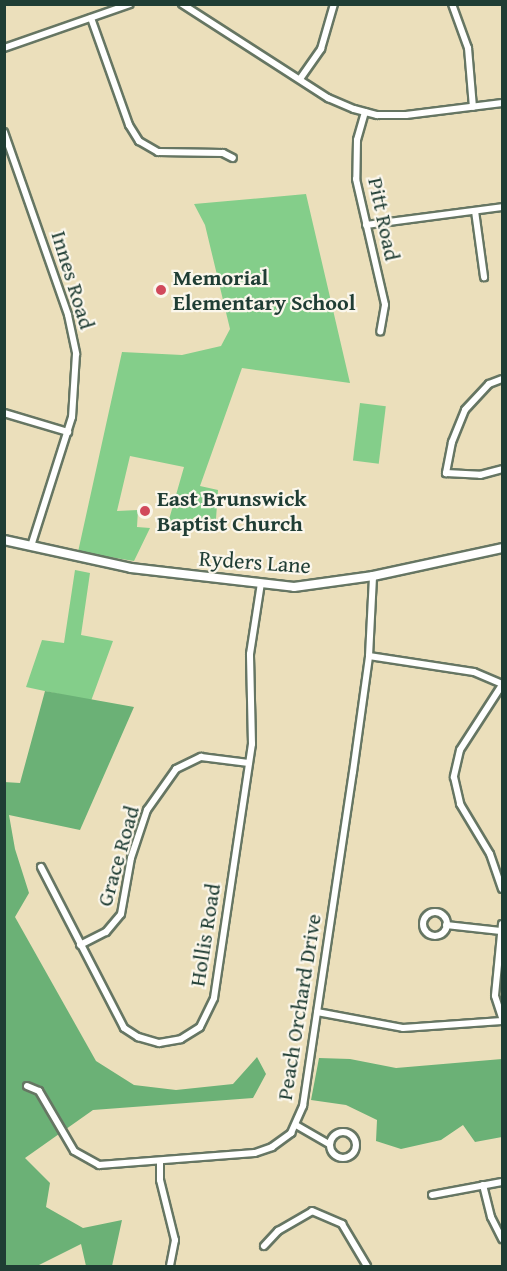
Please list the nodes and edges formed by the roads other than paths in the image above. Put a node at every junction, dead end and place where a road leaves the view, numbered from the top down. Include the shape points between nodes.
1 (130, 4) edge
2 (182, 4) edge
3 (334, 4) edge
4 (452, 4) edge
5 (91, 18) junction
6 (4, 48) edge
7 (300, 79) junction
8 (502, 103) edge
9 (472, 107) junction
10 (365, 112) junction
11 (4, 132) edge
12 (233, 158) dead end
13 (502, 207) edge
14 (475, 211) junction
15 (366, 225) junction
16 (484, 277) dead end
17 (380, 332) dead end
18 (502, 379) edge
19 (4, 413) edge
20 (68, 432) junction
21 (502, 469) edge
22 (4, 540) edge
23 (31, 546) junction
24 (502, 548) edge
25 (373, 576) junction
26 (261, 583) junction
27 (369, 656) junction
28 (502, 685) edge
29 (249, 763) junction
30 (41, 867) dead end
31 (502, 889) edge
32 (446, 925) dead end
33 (502, 927) edge
34 (80, 945) junction
35 (317, 1012) junction
36 (502, 1019) edge
37 (27, 1086) dead end
38 (296, 1125) junction
39 (330, 1145) junction
40 (160, 1161) junction
41 (502, 1182) edge
42 (483, 1185) junction
43 (432, 1195) dead end
44 (502, 1239) edge
45 (264, 1246) dead end
46 (171, 1266) edge
47 (367, 1266) edge

1 - 5 street
2 - 7 street
3 - 7 street via 321,50
4 - 9 street via 468,48
5 - 6 street
5 - 12 street via 129,125 139,141 158,152 223,153
7 - 10 street via 328,98
8 - 9 street
9 - 10 street via 406,115
10 - 15 street, Pitt Road via 357,140 356,178
11 - 20 street, Innes Road via 73,334 77,376
13 - 14 street
14 - 15 street
14 - 16 street
15 - 17 street, Pitt Road via 385,305
18 - 21 street via 489,384 465,410 452,442 446,474 480,475
19 - 20 street
20 - 23 street, Innes Road
22 - 23 main road, Ryders Lane
23 - 26 main road, Ryders Lane via 56,555 131,568
24 - 25 main road, Ryders Lane
25 - 26 main road, Ryders Lane via 294,587
25 - 27 street, Peach Orchard Drive
26 - 29 street, Hollis Road via 250,654 254,718
27 - 28 street via 474,672
27 - 35 street, Peach Orchard Drive
28 - 31 street via 460,750 454,777 460,804 495,864
29 - 34 street, Grace Road via 201,756 176,768 147,810 131,858 121,914 106,932
29 - 34 street, Hollis Road via 214,998 200,1027 170,1042 148,1041 133,1035 114,1014
30 - 34 street, Hollis Road
32 - 33 street
33 - 36 street via 495,996
35 - 36 street via 393,1028
35 - 38 street, Peach Orchard Drive via 303,1106
37 - 40 street, Peach Orchard Drive via 39,1091 66,1142 89,1163
38 - 39 street
38 - 40 street, Peach Orchard Drive via 282,1141 261,1151
39 - 39 street via 335,1156 343,1158 354,1153 356,1146 351,1135 343,1132 334,1135
40 - 46 street via 160,1180 175,1240
41 - 42 street
42 - 43 street
42 - 44 street via 491,1217
45 - 47 street via 278,1232 312,1211 342,1224

